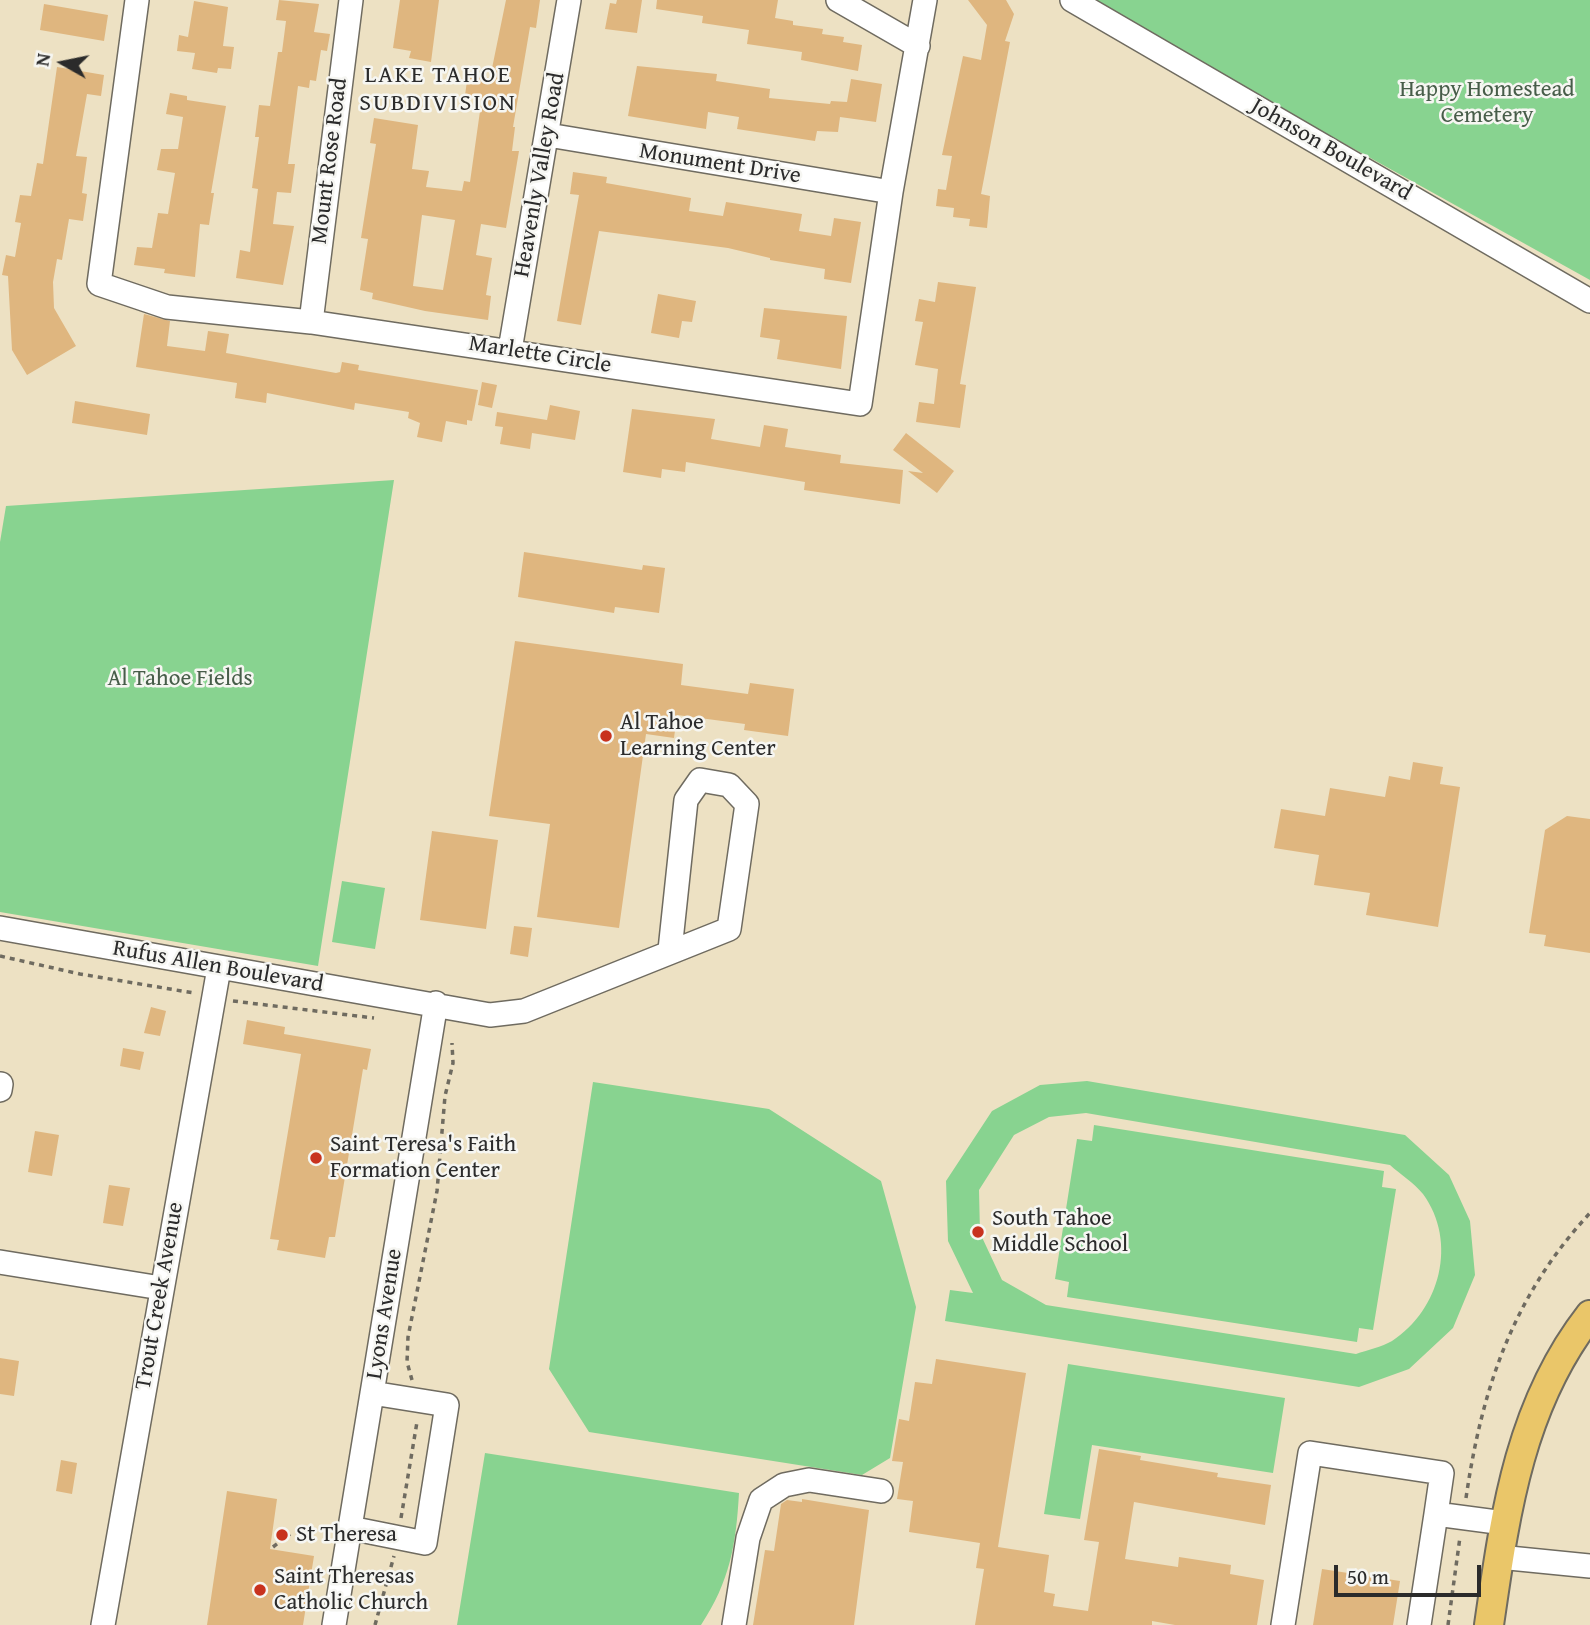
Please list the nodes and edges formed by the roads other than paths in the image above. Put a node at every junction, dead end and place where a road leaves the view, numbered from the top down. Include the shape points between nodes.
1 (137, 0) edge
2 (351, 0) edge
3 (569, 0) edge
4 (838, 0) edge
5 (925, 0) edge
6 (1072, 0) edge
7 (918, 46) junction
8 (548, 135) junction
9 (891, 192) junction
10 (1590, 302) edge
11 (311, 321) junction
12 (510, 350) junction
13 (0, 928) edge
14 (670, 950) junction
15 (219, 968) junction
16 (436, 1003) junction
17 (0, 1262) edge
18 (161, 1288) junction
19 (1590, 1315) edge
20 (372, 1393) junction
21 (881, 1491) dead end
22 (1436, 1514) junction
23 (1504, 1522) junction
24 (350, 1528) junction
25 (1499, 1557) junction
26 (1590, 1566) edge
27 (103, 1625) edge
28 (334, 1625) edge
29 (734, 1625) edge
30 (1283, 1625) edge
31 (1419, 1625) edge
32 (1489, 1625) edge

1 - 11 street, Marlette Circle via 99,284 167,307
2 - 11 street, Mount Rose Road
3 - 8 street, Heavenly Valley Road
4 - 7 street
5 - 7 street, Marlette Circle
6 - 10 street, Johnson Boulevard
7 - 9 street, Marlette Circle
8 - 9 street, Monument Drive
8 - 12 street, Heavenly Valley Road
9 - 12 street, Marlette Circle via 860,404
11 - 12 street, Marlette Circle
13 - 15 street, Rufus Allen Boulevard
14 - 14 street, Rufus Allen Boulevard via 729,929 747,804 729,785 700,780 685,800
14 - 16 street, Rufus Allen Boulevard via 524,1011 490,1015
15 - 16 street, Rufus Allen Boulevard
15 - 18 street, Trout Creek Avenue
16 - 20 street, Lyons Avenue
17 - 18 street
18 - 27 street, Trout Creek Avenue
19 - 23 main road via 1535,1409
20 - 24 street, Lyons Avenue
20 - 24 street via 447,1405 425,1543
21 - 29 street via 809,1480 784,1485 761,1500 748,1538
22 - 23 street
22 - 30 street via 1442,1473 1310,1452
22 - 31 street
23 - 25 main road
24 - 28 street, Lyons Avenue
25 - 26 street
25 - 32 main road

